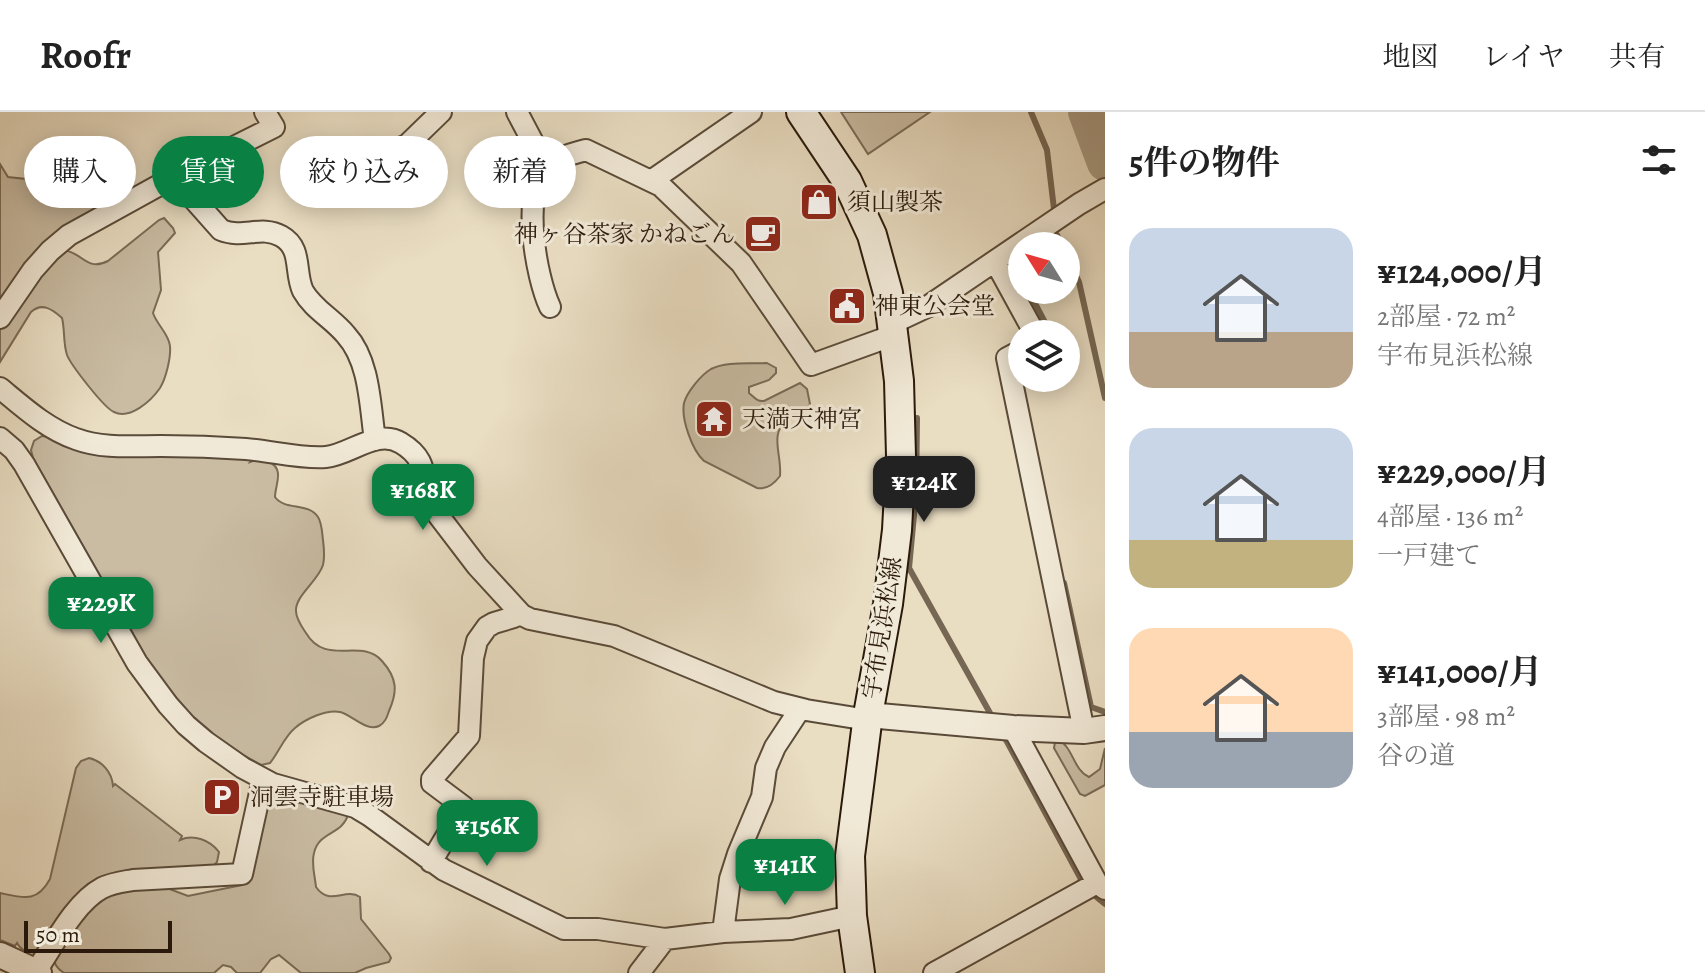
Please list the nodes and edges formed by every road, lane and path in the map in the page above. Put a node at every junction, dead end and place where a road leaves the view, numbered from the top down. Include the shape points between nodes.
1 (265, 112) edge
2 (441, 112) edge
3 (517, 112) edge
4 (751, 112) edge
5 (801, 112) edge
6 (256, 136) edge
7 (416, 136) edge
8 (530, 136) edge
9 (576, 154) edge
10 (651, 181) junction
11 (152, 189) edge
12 (1105, 189) edge
13 (201, 208) edge
14 (535, 208) edge
15 (995, 261) junction
16 (550, 307) dead end
17 (0, 318) edge
18 (1027, 320) edge
19 (894, 329) junction
20 (0, 388) edge
21 (1015, 392) edge
22 (0, 438) edge
23 (375, 440) junction
24 (519, 612) junction
25 (800, 709) junction
26 (868, 718) junction
27 (1013, 728) junction
28 (1095, 730) edge
29 (263, 779) junction
30 (431, 862) junction
31 (1101, 886) edge
32 (852, 916) junction
33 (723, 932) junction
34 (665, 939) junction
35 (0, 955) edge
36 (38, 972) edge
37 (639, 973) edge
38 (860, 973) edge
39 (934, 973) edge

1 - 6 street via 274,127
2 - 7 street
3 - 8 street
4 - 10 street
5 - 19 main road, 宇布見浜松線 via 860,208 881,264
9 - 10 street via 586,150
10 - 19 street via 741,263 811,365
11 - 17 street via 58,245 33,270
12 - 15 street
13 - 23 street via 221,230 241,235 272,232 293,247 308,299 344,332 360,356
14 - 16 street via 539,279
15 - 18 street
15 - 19 street
19 - 26 main road, 宇布見浜松線 via 900,419 897,530
20 - 23 street via 55,430 107,446 210,447 321,457
21 - 28 street
22 - 29 street via 24,464 151,685 206,742
23 - 24 street via 398,440 421,459 435,511
24 - 25 street via 530,619 614,636
24 - 30 street via 487,627 477,641 469,736 432,779 464,807
25 - 26 street
25 - 33 street via 766,768 762,797 730,879
26 - 27 street
26 - 32 main road, 宇布見浜松線 via 850,856
27 - 28 street
27 - 31 street
29 - 30 street via 355,807
29 - 36 street via 242,874 133,880 103,888 79,907
30 - 34 street via 564,929
31 - 39 street
32 - 33 street via 791,929
32 - 38 main road, 宇布見浜松線
33 - 34 street
34 - 37 street
35 - 36 street

